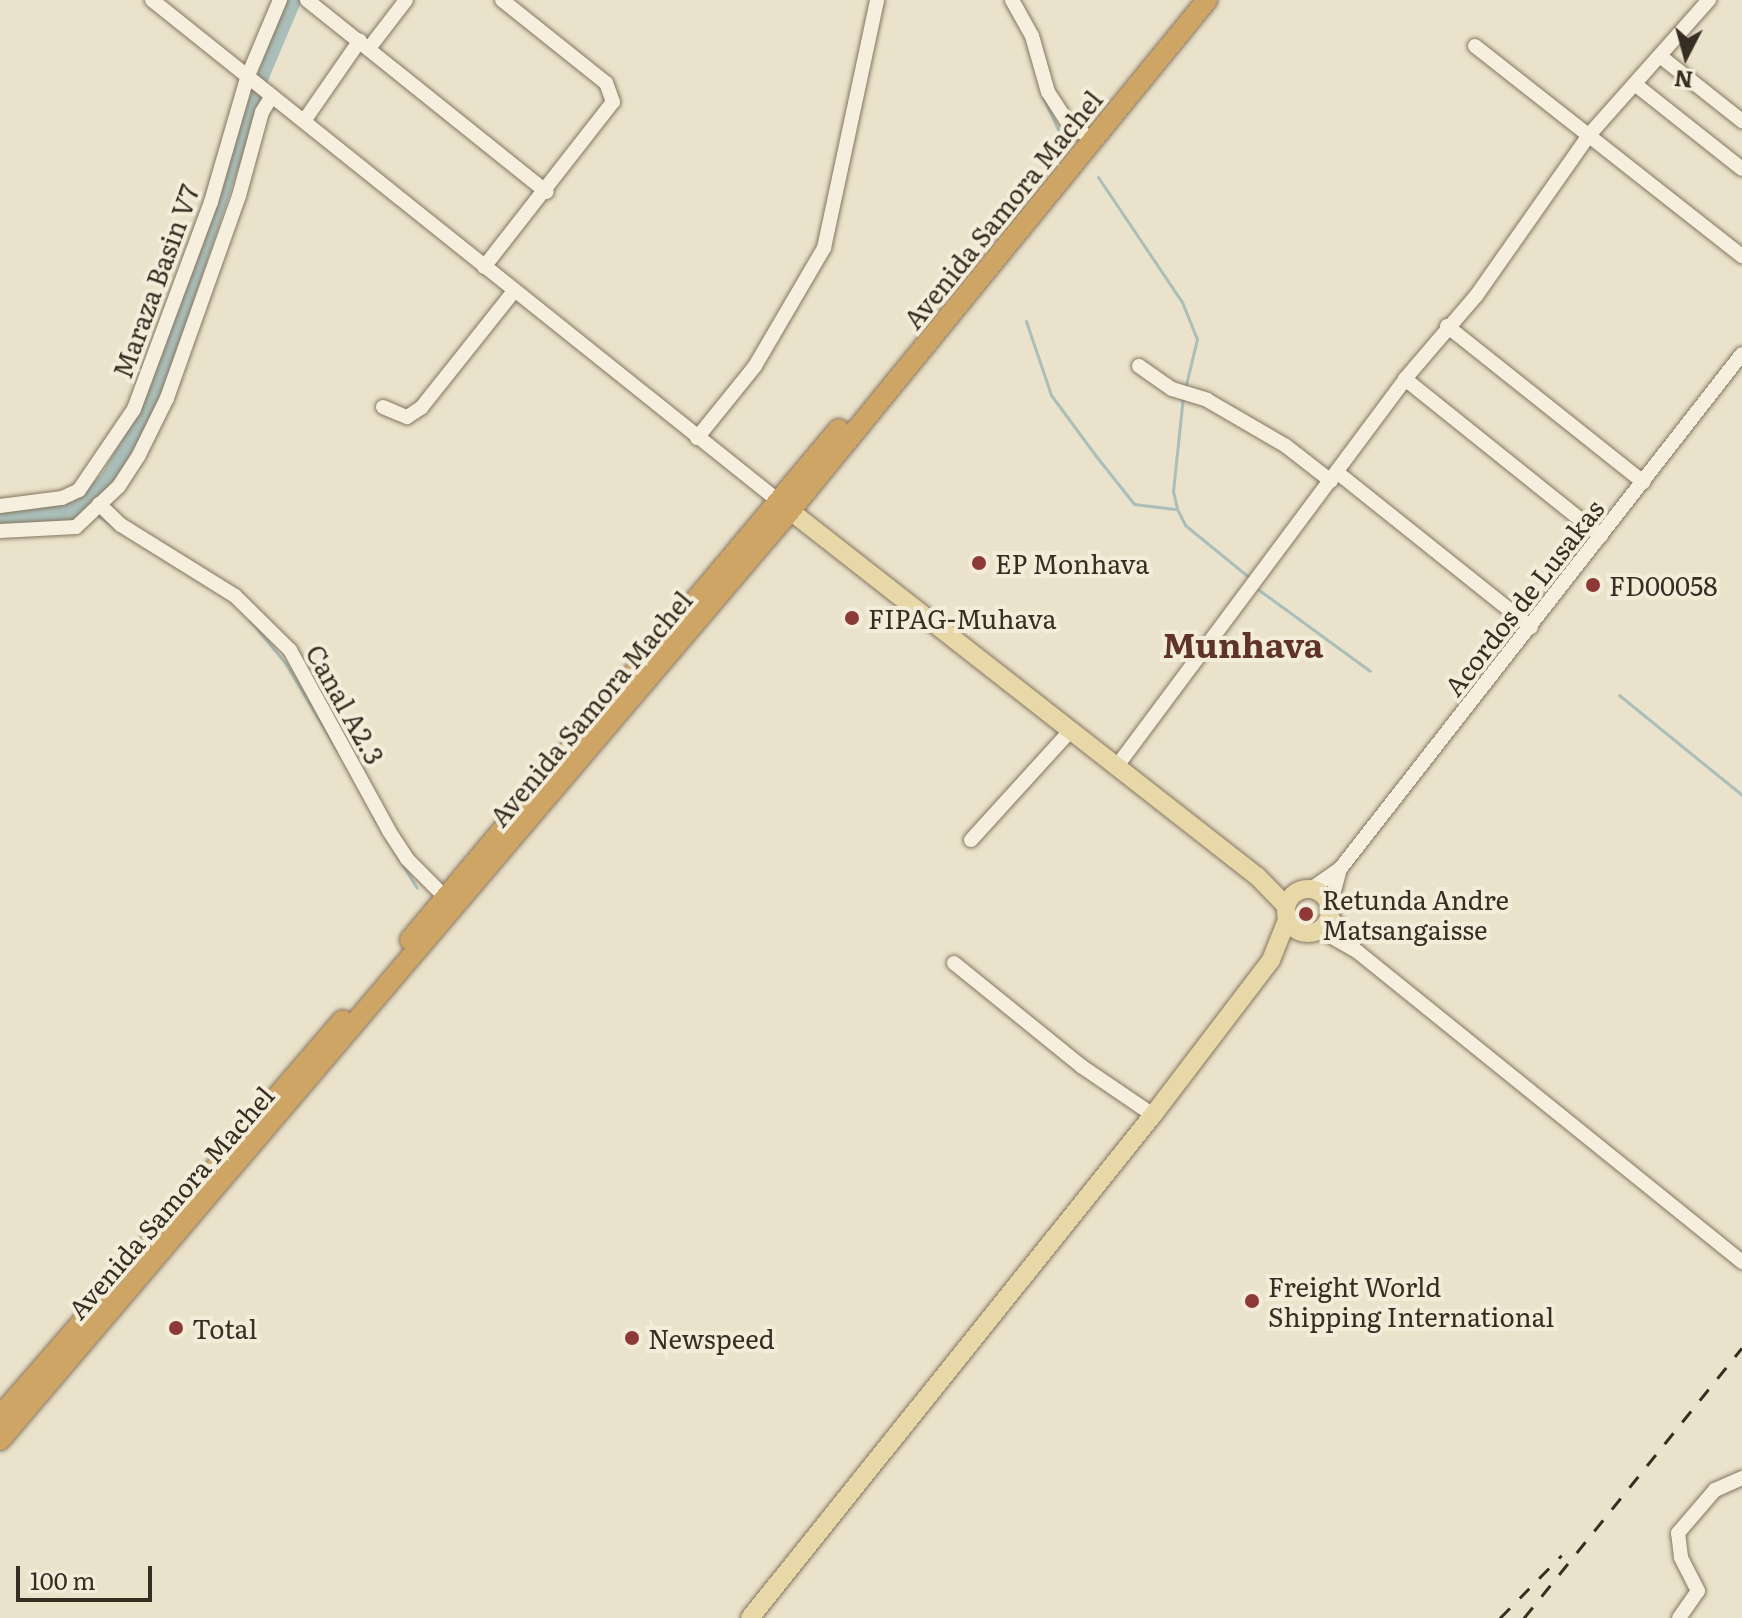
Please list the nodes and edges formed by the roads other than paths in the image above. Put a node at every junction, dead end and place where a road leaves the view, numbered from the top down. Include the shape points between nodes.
1 (152, 0) edge
2 (280, 0) edge
3 (307, 0) edge
4 (406, 0) edge
5 (502, 0) edge
6 (877, 0) edge
7 (1012, 0) edge
8 (1194, 0) edge
9 (1207, 0) edge
10 (1709, 0) edge
11 (365, 44) junction
12 (1475, 46) dead end
13 (1660, 56) junction
14 (247, 78) junction
15 (1636, 85) junction
16 (272, 96) junction
17 (304, 121) junction
18 (1742, 121) edge
19 (1083, 133) junction
20 (1589, 135) junction
21 (1742, 169) edge
22 (547, 192) junction
23 (1742, 256) edge
24 (484, 267) junction
25 (514, 291) junction
26 (1447, 326) junction
27 (1742, 354) edge
28 (1139, 366) dead end
29 (1405, 379) junction
30 (383, 407) dead end
31 (697, 438) junction
32 (1335, 477) junction
33 (1643, 482) junction
34 (783, 505) junction
35 (0, 506) edge
36 (94, 510) junction
37 (0, 531) edge
38 (1601, 536) junction
39 (1531, 627) junction
40 (1071, 730) junction
41 (1117, 766) junction
42 (971, 840) dead end
43 (1340, 869) junction
44 (1258, 877) junction
45 (1308, 889) junction
46 (446, 898) junction
47 (1287, 913) junction
48 (1322, 921) junction
49 (1271, 960) junction
50 (954, 963) dead end
51 (1153, 1115) junction
52 (1742, 1262) edge
53 (0, 1416) edge
54 (0, 1440) edge
55 (1742, 1478) edge
56 (750, 1618) edge
57 (1679, 1618) edge

1 - 14 street
2 - 14 street, Maraza Basin V7
3 - 11 street
4 - 11 street
5 - 22 street via 611,92 608,111
6 - 31 street via 824,248 755,366
7 - 19 street via 1032,36 1048,92 1070,126
8 - 19 highway, Avenida Samora Machel
9 - 34 highway, Avenida Samora Machel
10 - 13 street
11 - 17 street
11 - 22 street
12 - 20 street
13 - 15 street
13 - 18 street
14 - 16 street
14 - 35 street, Maraza Basin V7 via 211,202 134,409 79,490 62,498
15 - 20 street
15 - 21 street
16 - 17 street
16 - 36 street via 262,112 239,196 167,398 139,455
17 - 24 street
19 - 34 highway, Avenida Samora Machel
20 - 23 street
20 - 26 street via 1476,296
22 - 24 street
24 - 25 street
25 - 30 street via 421,408 407,417
25 - 31 street
26 - 29 street
26 - 33 street
27 - 33 street, Acordos de Lusakas
28 - 32 street
29 - 32 street
29 - 38 street
31 - 34 street
32 - 39 street
32 - 41 street
33 - 38 street, Acordos de Lusakas
34 - 40 main road
34 - 46 highway, Avenida Samora Machel via 762,523
34 - 54 highway, Avenida Samora Machel
36 - 37 street via 76,527
36 - 46 street, Canal A2.3 via 235,596 290,650 389,831 407,859
38 - 39 street, Acordos de Lusakas
39 - 43 street, Acordos de Lusakas
40 - 41 main road
40 - 42 street
41 - 44 main road
43 - 45 street
43 - 48 street
44 - 45 main road
44 - 47 main road
45 - 47 main road
45 - 48 main road
46 - 53 highway, Avenida Samora Machel
47 - 48 main road via 1296,930
47 - 49 main road
48 - 49 main road
48 - 52 street
49 - 51 main road
50 - 51 street via 1081,1066
51 - 56 main road
55 - 57 street via 1715,1490 1678,1533 1681,1557 1698,1591

